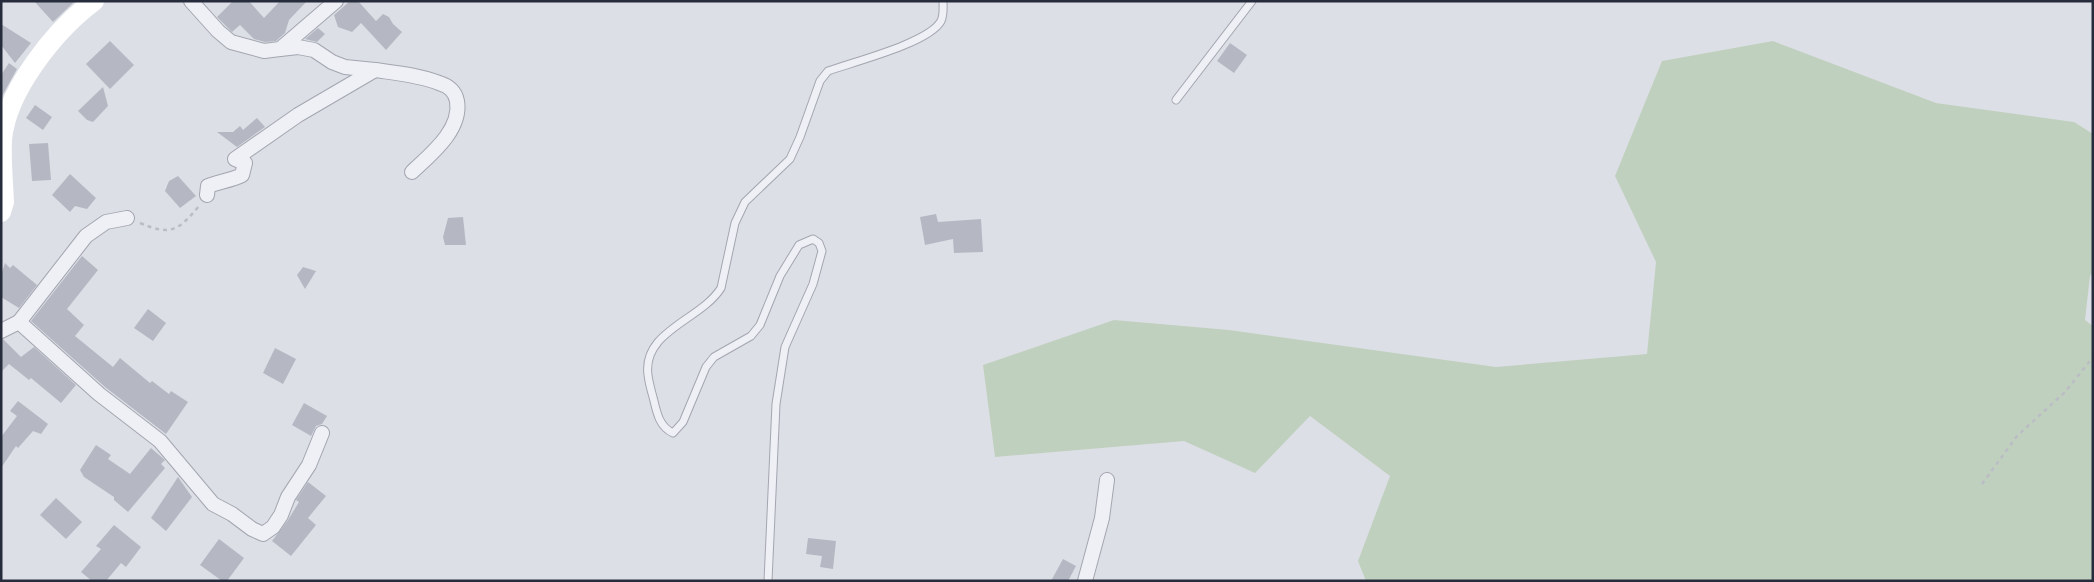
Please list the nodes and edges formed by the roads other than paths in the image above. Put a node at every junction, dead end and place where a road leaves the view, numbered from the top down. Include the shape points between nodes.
1 (94, 1) edge
2 (191, 1) edge
3 (336, 1) edge
4 (943, 1) edge
5 (1252, 1) edge
6 (280, 49) junction
7 (375, 70) junction
8 (1176, 100) dead end
9 (412, 172) dead end
10 (208, 195) road end
11 (1, 212) edge
12 (128, 218) road end
13 (19, 322) junction
14 (1, 331) edge
15 (322, 433) dead end
16 (1107, 480) dead end
17 (768, 581) edge
18 (1085, 581) edge

1 - 11 main road via 59,34 16,94 2,140 4,202
2 - 6 street via 231,42 264,51
3 - 6 street
4 - 17 lane via 940,23 918,40 828,70 820,81 790,159 746,202 735,223 721,288 716,297 657,341 649,355 647,374 655,405 666,430 673,433 683,422 706,367 714,357 751,336 760,325 780,276 799,244 813,239 819,243 822,251 813,284 785,348 776,404
5 - 8 lane
6 - 7 street via 298,47 314,50 345,67
7 - 9 street via 440,83 455,95 457,117 450,130
7 - 10 street via 298,115 234,159 245,163 242,175 208,186
12 - 13 street via 106,222 86,236
13 - 14 street
13 - 15 street via 99,394 160,441 213,504 263,534 281,515 288,497 309,466
16 - 18 street via 1102,518

